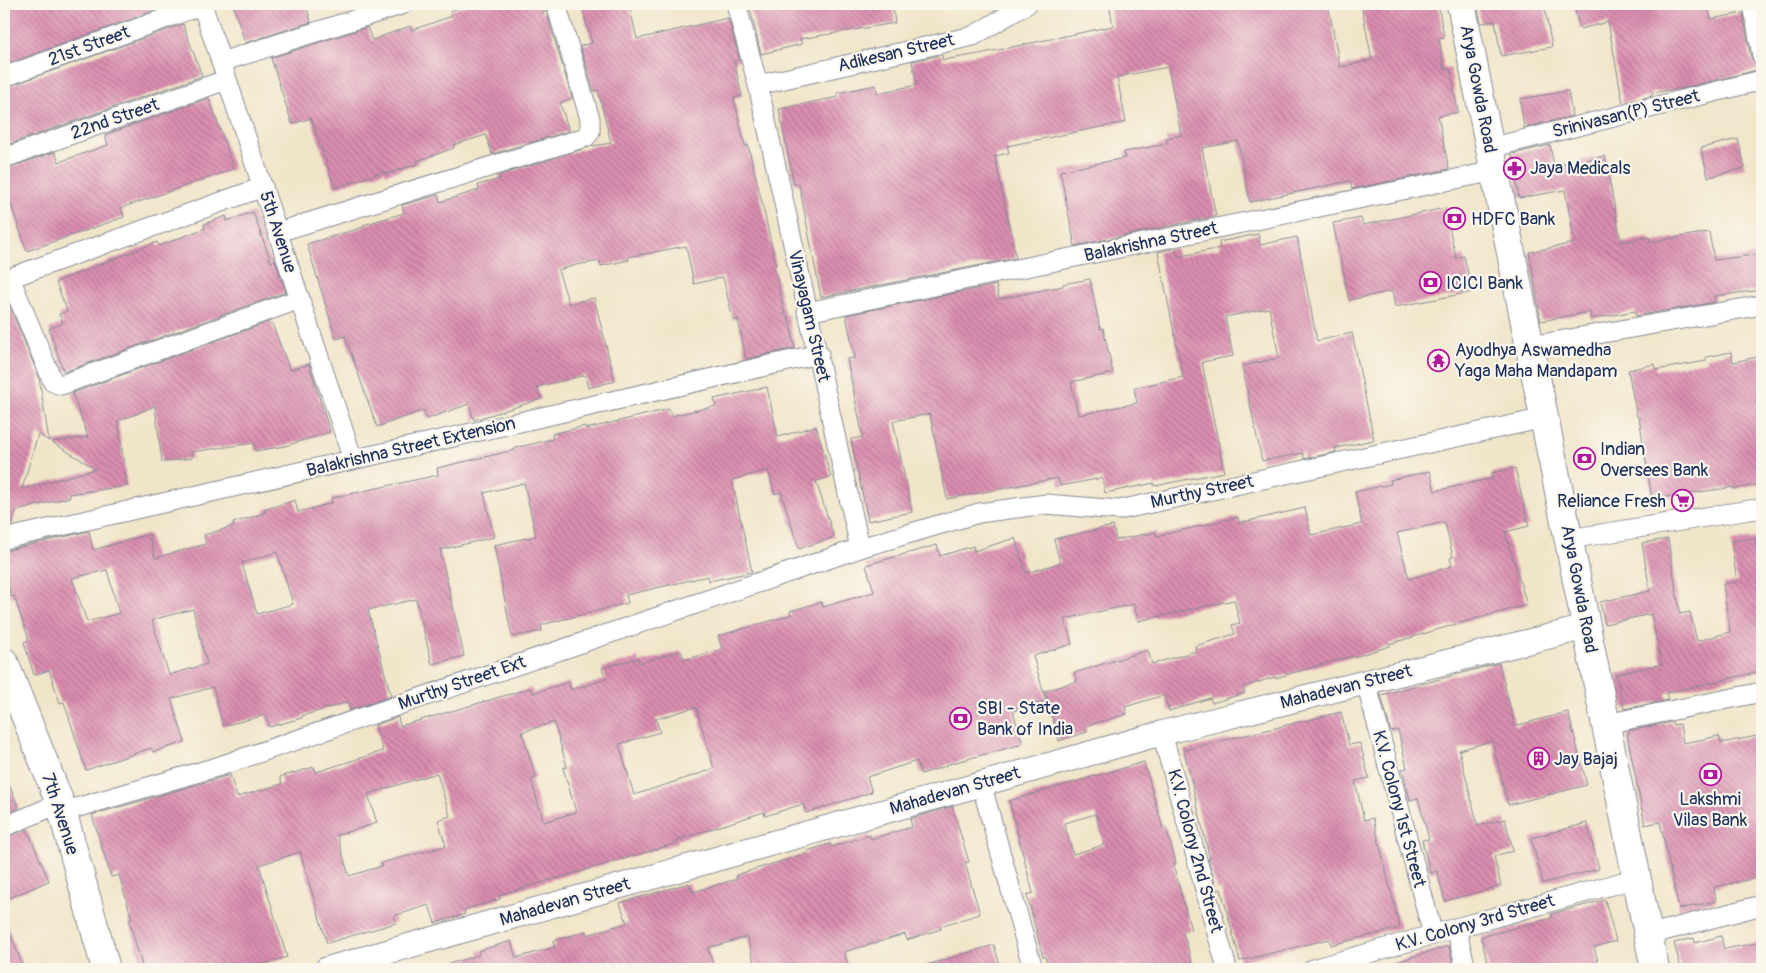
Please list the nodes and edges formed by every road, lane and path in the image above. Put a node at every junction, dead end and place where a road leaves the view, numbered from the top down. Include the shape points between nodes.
1 (202, 4) edge
2 (404, 4) edge
3 (556, 4) edge
4 (736, 4) edge
5 (1027, 4) edge
6 (1461, 4) edge
7 (1753, 4) edge
8 (1762, 56) edge
9 (221, 62) junction
10 (4, 77) edge
11 (226, 80) junction
12 (1762, 80) edge
13 (758, 85) junction
14 (4, 158) edge
15 (1492, 160) junction
16 (263, 187) junction
17 (278, 232) junction
18 (7, 279) edge
19 (300, 299) junction
20 (1762, 305) edge
21 (807, 312) junction
22 (1530, 346) junction
23 (819, 354) junction
24 (1545, 418) junction
25 (353, 460) junction
26 (1762, 508) edge
27 (4, 539) edge
28 (1569, 539) junction
29 (860, 548) junction
30 (1587, 627) junction
31 (4, 662) edge
32 (1366, 682) junction
33 (1762, 692) edge
34 (1606, 724) junction
35 (1162, 733) junction
36 (981, 783) junction
37 (61, 808) junction
38 (4, 827) edge
39 (1637, 878) junction
40 (1762, 905) edge
41 (1456, 928) junction
42 (1432, 935) junction
43 (1648, 935) junction
44 (1321, 968) edge
45 (106, 969) edge
46 (327, 969) edge
47 (1033, 969) edge
48 (1227, 969) edge
49 (1466, 969) edge
50 (1655, 969) edge

1 - 9 street, 5th Avenue
1 - 10 street, 21st Street
2 - 9 street
3 - 17 street via 590,119 590,132 586,137
4 - 13 street, Vinayagam Street
5 - 13 street, Adikesan Street via 973,36
6 - 15 main road, Arya Gowda Road
7 - 8 street
9 - 11 street, 5th Avenue
11 - 14 street, 22nd Street
11 - 16 street, 5th Avenue
12 - 15 street, Srinivasan(P) Street
13 - 21 street, Vinayagam Street
15 - 21 street, Balakrishna Street
15 - 22 main road, Arya Gowda Road
16 - 17 street, 5th Avenue
16 - 18 street
17 - 19 street, 5th Avenue
18 - 19 street via 53,382 61,385
19 - 25 street, 5th Avenue
20 - 22 street
21 - 23 street, Vinayagam Street
22 - 24 main road, Arya Gowda Road
23 - 25 street, Balakrishna Street Extension
23 - 29 street, Vinayagam Street
24 - 28 main road, Arya Gowda Road
24 - 29 street, Murthy Street via 1119,510 1046,504 979,513
25 - 27 street, Balakrishna Street Extension
26 - 28 street
28 - 30 main road, Arya Gowda Road
29 - 37 street, Murthy Street Ext via 230,763
30 - 32 street, Mahadevan Street
30 - 34 main road, Arya Gowda Road
31 - 37 main road, 7th Avenue
32 - 35 street, Mahadevan Street
32 - 42 street, K.V. Colony 1st Street
33 - 34 street
34 - 39 main road, Arya Gowda Road
35 - 36 street, Mahadevan Street
35 - 48 street, K.V. Colony 2nd Street
36 - 46 street, Mahadevan Street
36 - 47 street
37 - 38 street, Murthy Street Ext
37 - 45 main road, 7th Avenue
39 - 41 street, K.V. Colony 3rd Street
39 - 43 main road, Arya Gowda Road
40 - 43 street
41 - 42 street, K.V. Colony 3rd Street
41 - 49 street
42 - 44 street, K.V. Colony 3rd Street
43 - 50 main road, Arya Gowda Road

